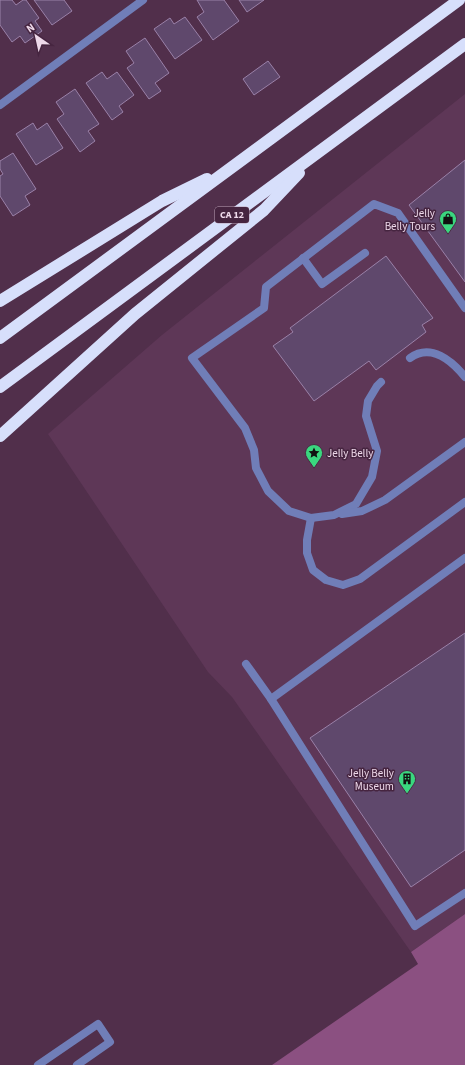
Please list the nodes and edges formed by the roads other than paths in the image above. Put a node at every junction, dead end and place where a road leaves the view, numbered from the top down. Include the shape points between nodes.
1 (143, 0) edge
2 (459, 0) edge
3 (465, 44) edge
4 (0, 105) edge
5 (324, 147) junction
6 (238, 163) junction
7 (365, 253) dead end
8 (303, 258) junction
9 (0, 301) edge
10 (465, 308) edge
11 (0, 338) edge
12 (410, 358) dead end
13 (465, 377) edge
14 (381, 382) dead end
15 (0, 387) edge
16 (0, 436) edge
17 (465, 442) edge
18 (465, 502) edge
19 (334, 515) junction
20 (312, 518) junction
21 (465, 558) edge
22 (246, 664) dead end
23 (271, 699) junction
24 (465, 893) edge
25 (38, 1065) edge
26 (77, 1065) edge

1 - 4 street
2 - 6 highway
3 - 5 highway, CA 12
5 - 15 highway, CA 12
5 - 16 highway via 264,210 135,314
6 - 9 highway via 162,201
6 - 11 highway
7 - 8 street via 322,284
8 - 10 street via 374,204 398,213
8 - 20 street via 266,287 264,308 192,358 245,428 254,450 256,468 268,492 289,511
12 - 13 street via 426,352 440,355 455,365
14 - 19 street via 368,401 366,416 377,452 372,477 356,504
17 - 19 street via 385,500 362,511
18 - 20 street via 360,579 343,585 326,580 312,570 307,553 307,540
19 - 20 street
21 - 23 street
22 - 23 street
23 - 24 street via 415,926
25 - 26 street via 98,1024 110,1042

